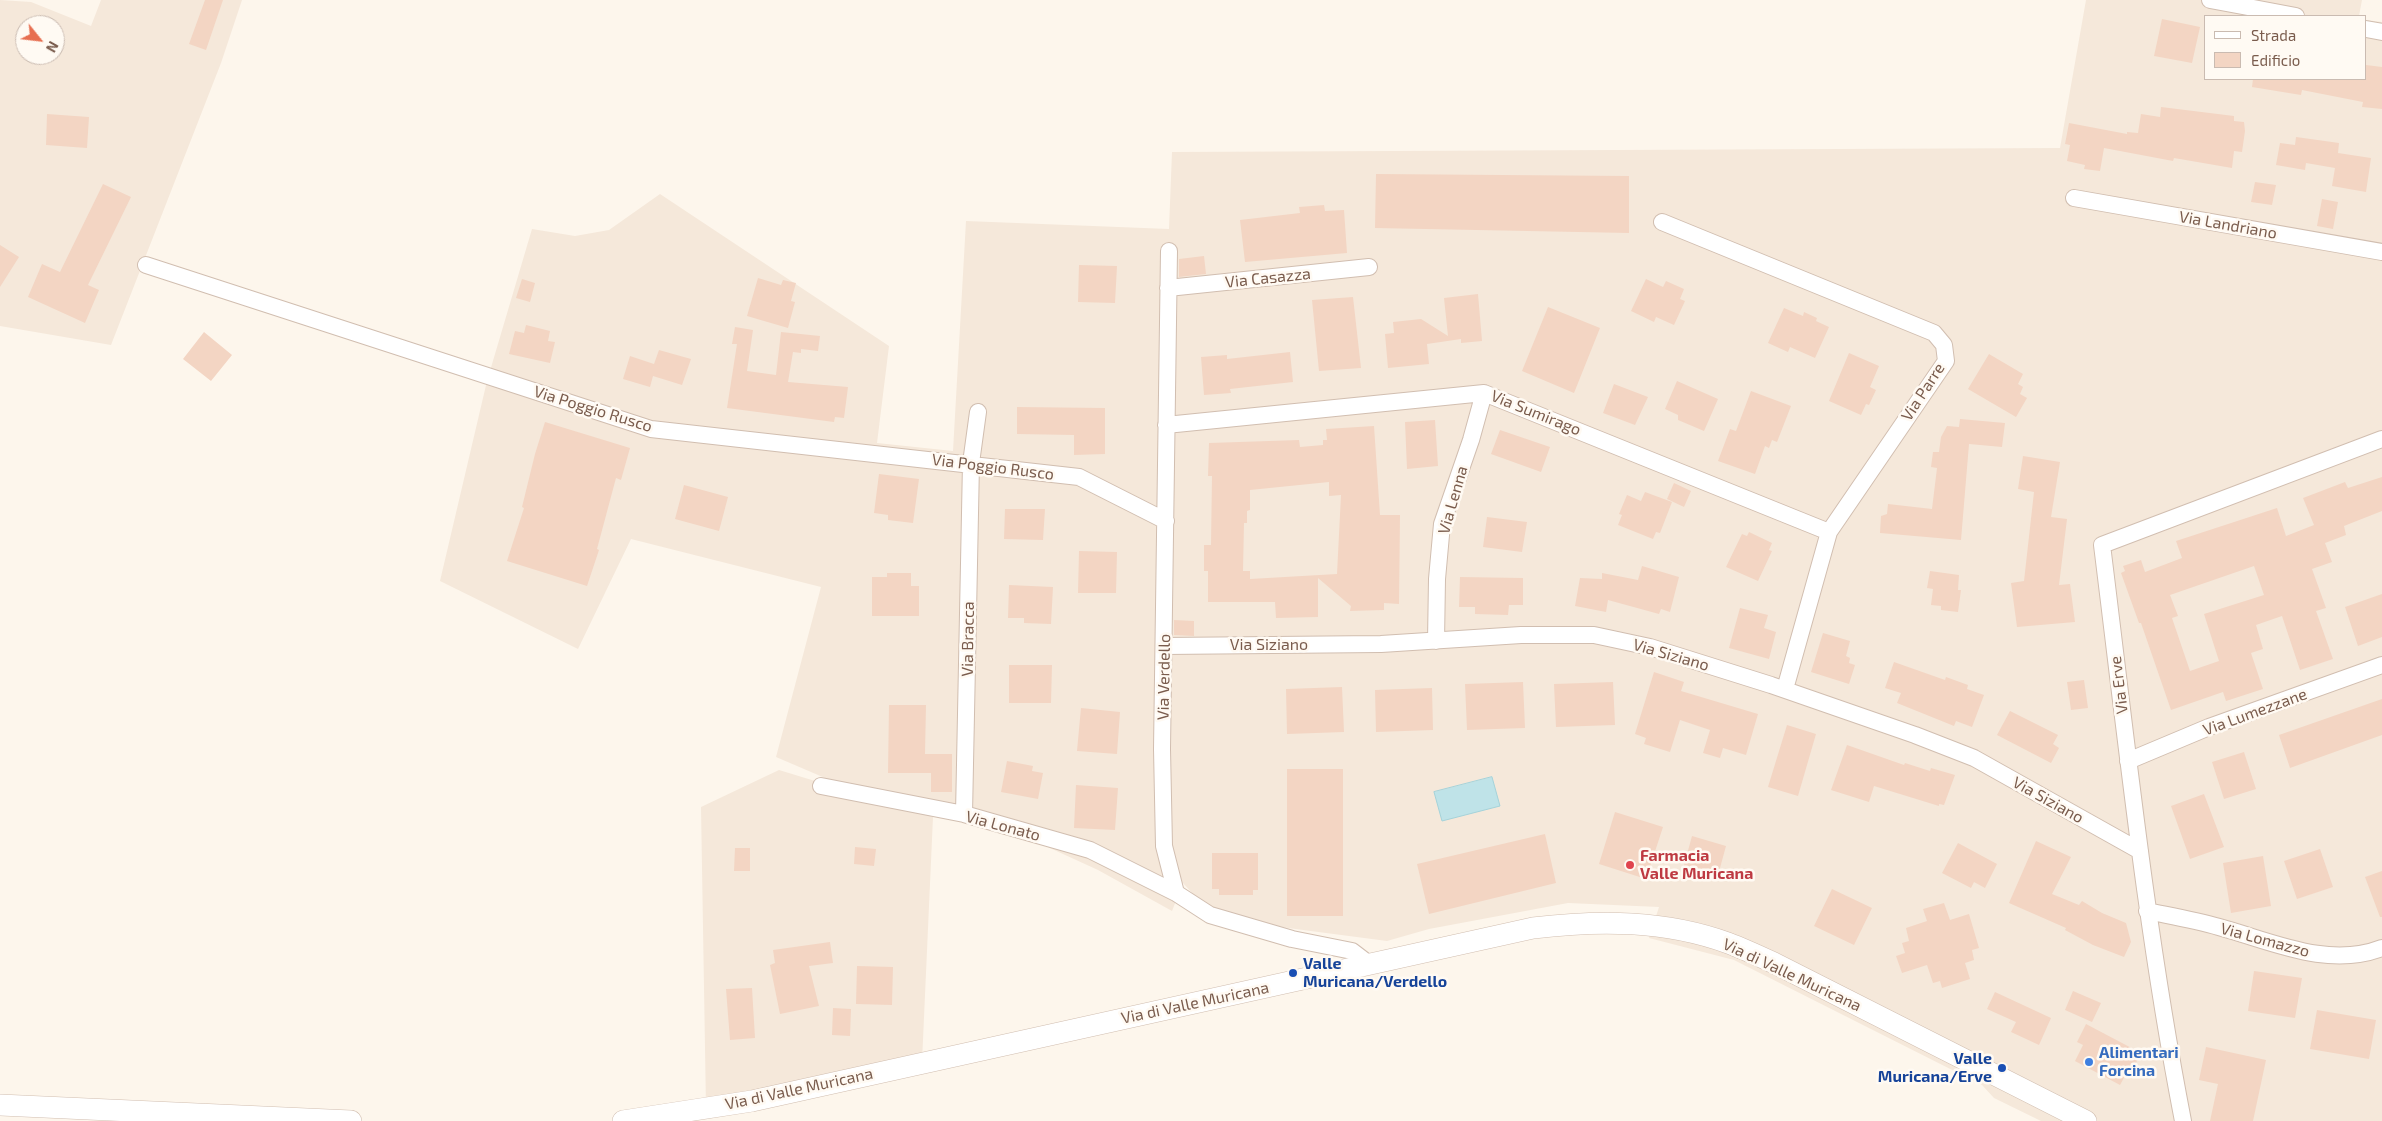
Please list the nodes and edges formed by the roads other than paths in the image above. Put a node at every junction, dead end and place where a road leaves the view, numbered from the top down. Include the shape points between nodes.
1 (2210, 0) edge
2 (2291, 15) edge
3 (2367, 29) edge
4 (2382, 32) edge
5 (2074, 198) dead end
6 (1662, 222) dead end
7 (1169, 251) dead end
8 (2382, 252) edge
9 (146, 266) dead end
10 (1369, 267) dead end
11 (1168, 288) junction
12 (1484, 392) junction
13 (978, 412) dead end
14 (1166, 425) junction
15 (2382, 439) edge
16 (971, 463) junction
17 (1166, 521) junction
18 (1829, 532) junction
19 (1436, 641) junction
20 (1164, 646) junction
21 (2382, 665) edge
22 (1785, 690) junction
23 (2128, 761) junction
24 (821, 786) dead end
25 (964, 814) junction
26 (2140, 851) junction
27 (1176, 893) junction
28 (2148, 911) junction
29 (2382, 948) edge
30 (1370, 964) junction
31 (0, 1105) edge
32 (351, 1121) edge
33 (623, 1121) edge
34 (2086, 1121) edge
35 (2183, 1121) edge

1 - 2 street
3 - 4 street
5 - 8 street, Via Landriano
6 - 18 street, Via Parre via 1934,333 1944,345 1946,361
7 - 11 street, Via Verdello
9 - 16 street, Via Poggio Rusco via 651,429
10 - 11 street, Via Casazza
11 - 14 street, Via Verdello
12 - 14 street, Via Sumirago
12 - 18 street, Via Sumirago
12 - 19 street, Via Lenna via 1442,524
13 - 16 street, Via Bracca
14 - 17 street, Via Verdello
15 - 23 street, Via Erve via 2102,545
16 - 17 street, Via Poggio Rusco via 1078,477
16 - 25 street, Via Bracca
17 - 20 street, Via Verdello
18 - 22 street, Via Parre
19 - 20 street, Via Siziano
19 - 22 street, Via Siziano via 1521,635 1594,635 1650,647
20 - 27 street, Via Verdello via 1164,846
21 - 23 street, Via Lumezzane
22 - 26 street, Via Siziano via 1974,758
23 - 26 street, Via Erve
24 - 25 street, Via Lonato
25 - 27 street, Via Lonato via 1090,850
26 - 28 street, Via Erve
27 - 30 street via 1210,915 1292,940 1352,951
28 - 29 street, Via Lomazzo via 2326,956 2350,956
28 - 35 street, Via Erve
30 - 33 street, Via di Valle Muricana via 752,1101
30 - 34 street, Via di Valle Muricana via 1533,928 1612,922 1684,930 1728,943 1774,963
31 - 32 street

